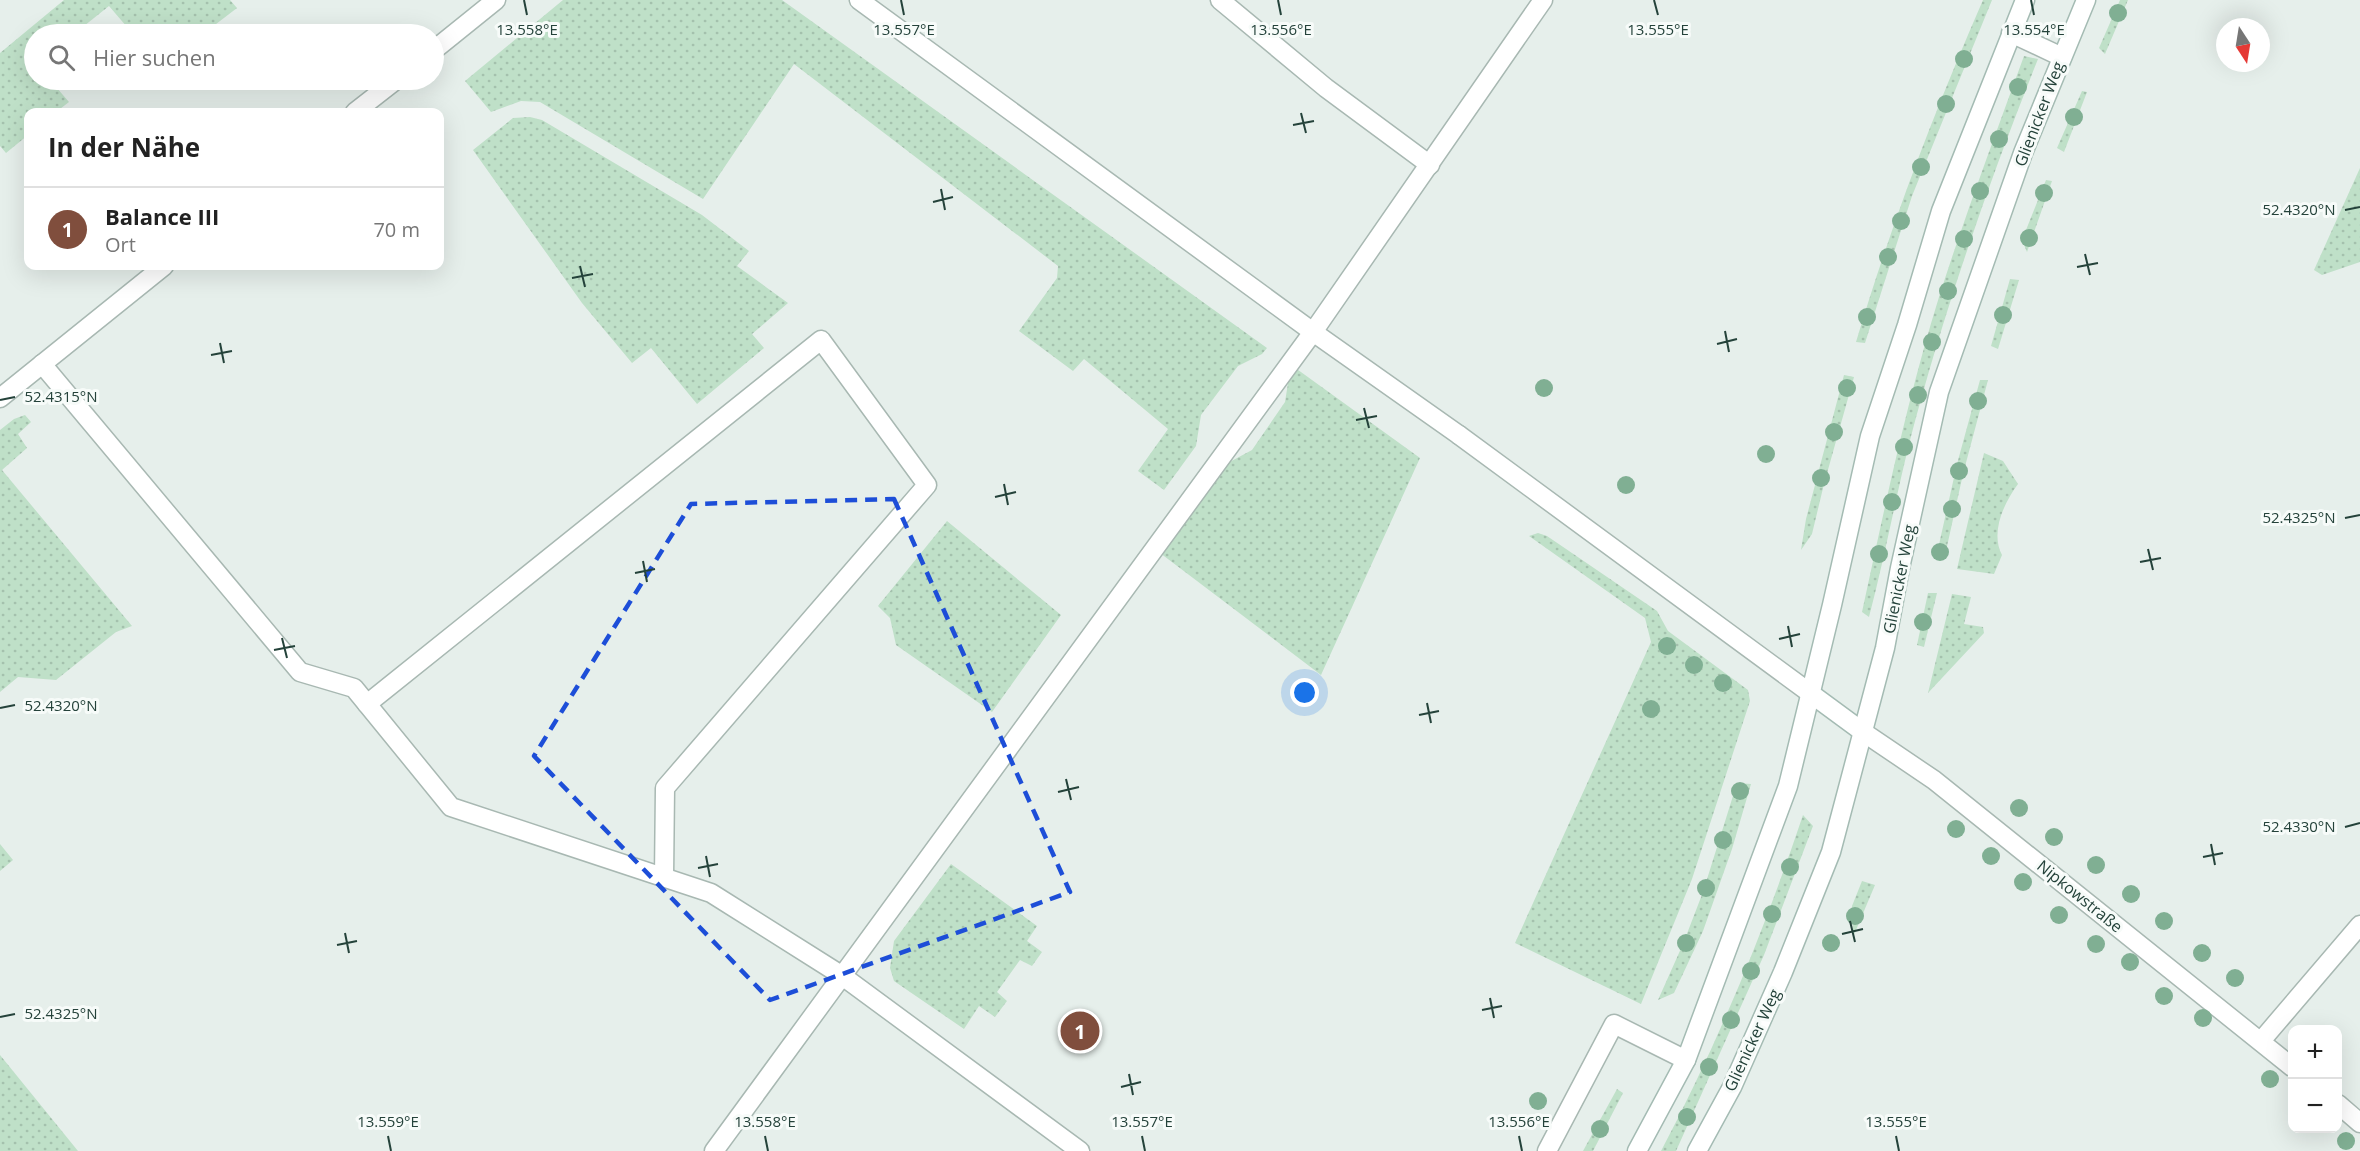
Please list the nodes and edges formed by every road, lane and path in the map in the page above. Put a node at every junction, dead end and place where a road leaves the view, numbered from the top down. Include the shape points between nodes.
1 (496, 0) edge
2 (859, 0) edge
3 (1220, 0) edge
4 (1543, 0) edge
5 (2025, 0) edge
6 (2086, 0) edge
7 (2011, 33) junction
8 (444, 42) edge
9 (2062, 57) junction
10 (383, 90) edge
11 (360, 108) edge
12 (1430, 165) junction
13 (159, 270) edge
14 (1313, 332) junction
15 (42, 363) junction
16 (0, 398) edge
17 (1810, 693) junction
18 (367, 704) junction
19 (1863, 732) junction
20 (664, 877) junction
21 (2360, 925) edge
22 (841, 975) junction
23 (2261, 1041) junction
24 (1686, 1060) junction
25 (2288, 1064) edge
26 (2342, 1108) edge
27 (2360, 1123) edge
28 (714, 1151) edge
29 (1080, 1151) edge
30 (1547, 1151) edge
31 (1638, 1151) edge
32 (1697, 1151) edge

1 - 8 main road
2 - 14 main road, Nipkowstraße
3 - 12 main road via 1326,88
4 - 12 main road
5 - 7 main road
6 - 9 main road, Glienicker Weg
7 - 9 main road
7 - 17 main road via 1941,211 1870,436
9 - 19 main road, Glienicker Weg via 1939,392 1885,648
10 - 11 main road
12 - 14 main road
13 - 15 main road
14 - 17 main road, Nipkowstraße
14 - 22 main road
15 - 16 main road
15 - 18 main road via 300,672 354,688
17 - 19 main road, Nipkowstraße
17 - 24 main road via 1788,786
18 - 20 main road via 451,807
18 - 20 main road via 821,340 927,485 665,788
19 - 23 main road, Nipkowstraße via 1934,780
19 - 32 main road, Glienicker Weg via 1831,852 1732,1087
20 - 22 main road via 711,893
21 - 23 main road
22 - 28 main road
22 - 29 main road
23 - 25 main road, Nipkowstraße
24 - 30 main road via 1614,1024
24 - 31 main road
26 - 27 main road

